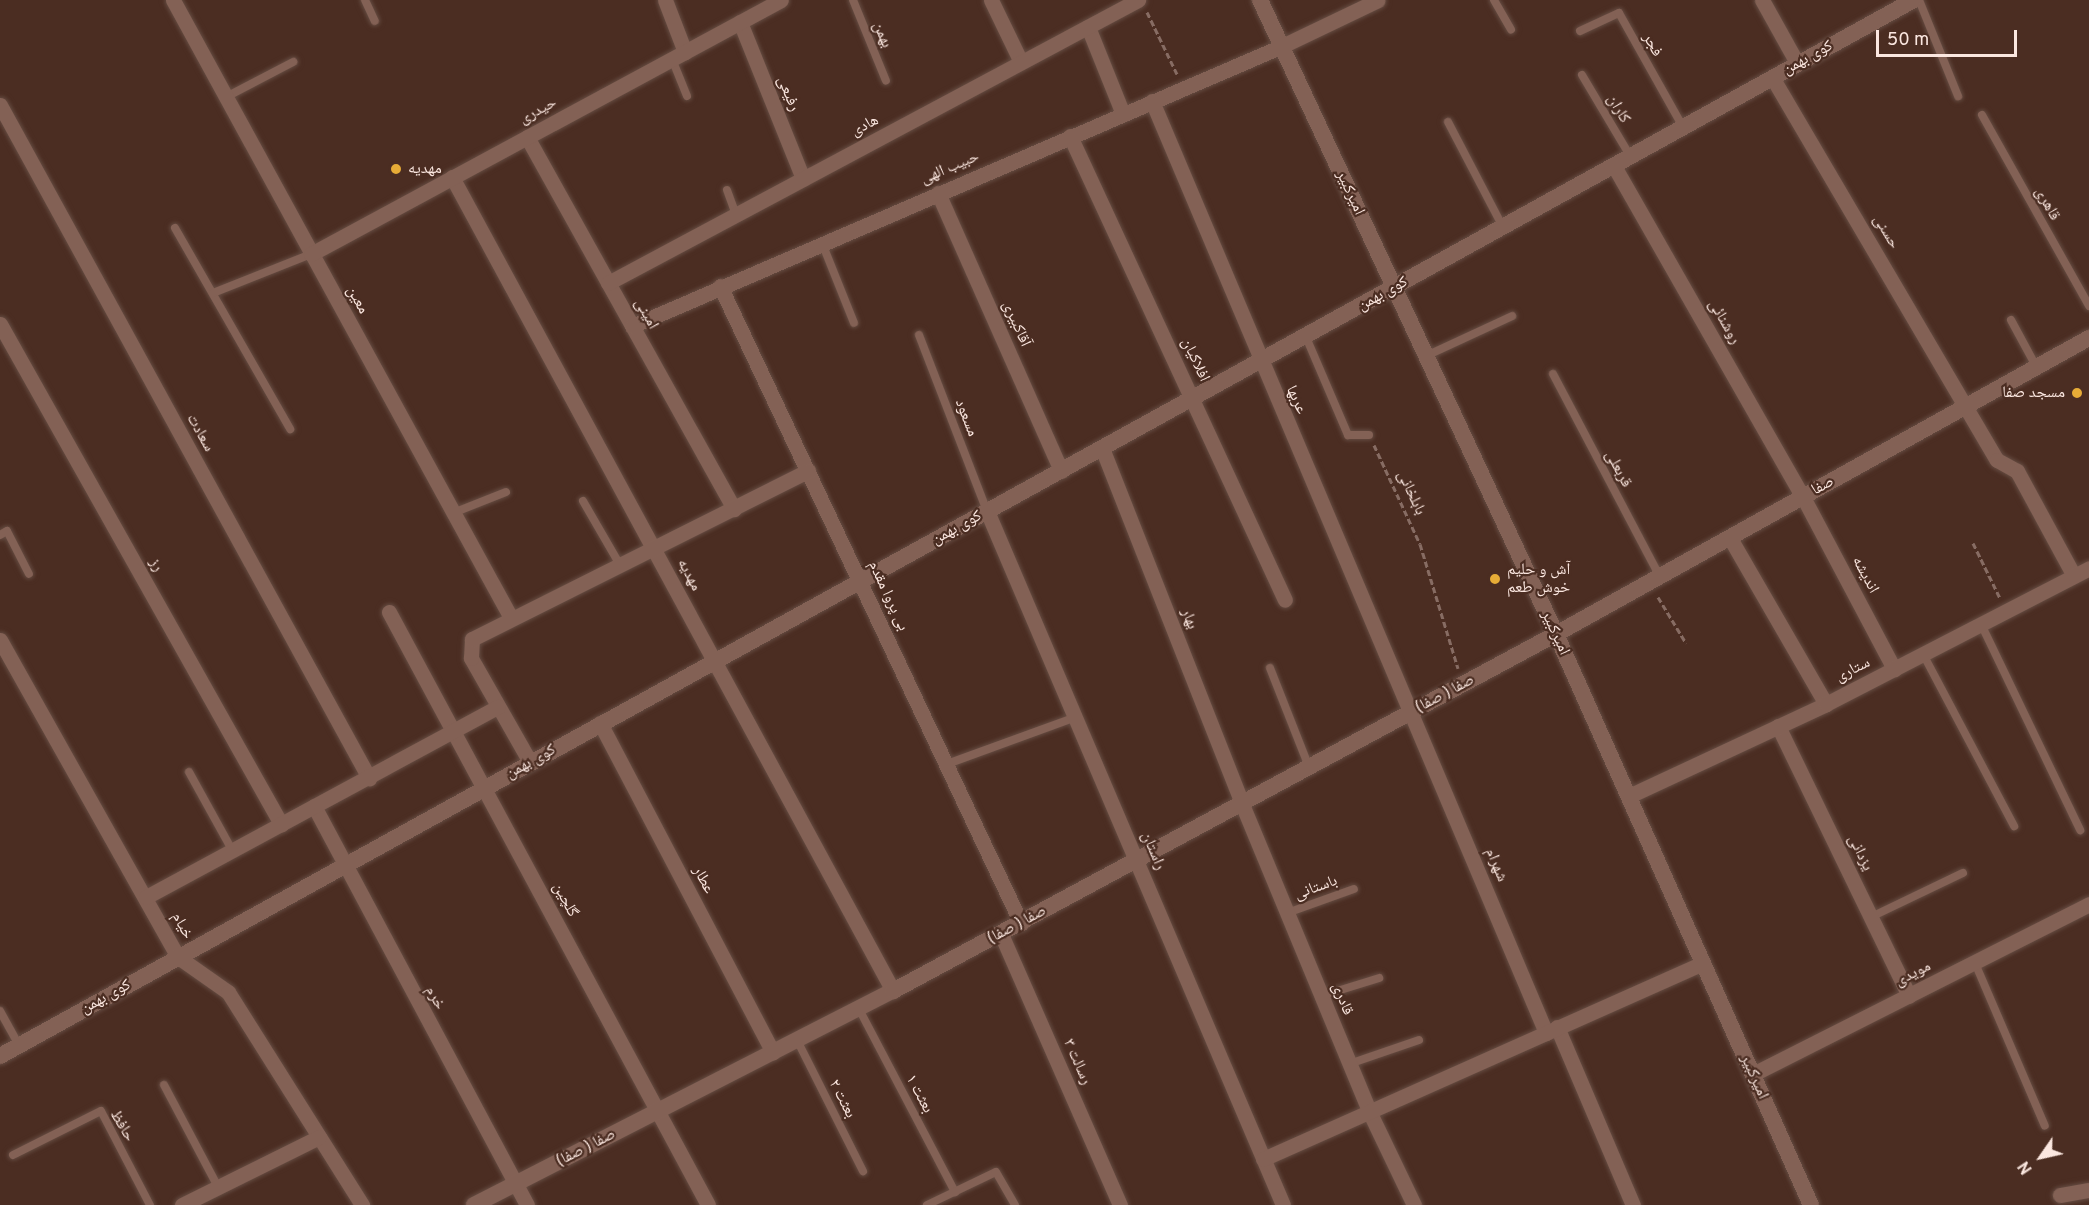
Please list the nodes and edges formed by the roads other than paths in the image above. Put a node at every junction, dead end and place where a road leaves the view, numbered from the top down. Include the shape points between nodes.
1 (173, 0) edge
2 (365, 0) edge
3 (665, 0) edge
4 (780, 0) edge
5 (852, 0) edge
6 (991, 0) edge
7 (1260, 0) edge
8 (1378, 0) edge
9 (1494, 0) edge
10 (1762, 0) edge
11 (1914, 0) edge
12 (1919, 0) edge
13 (1142, 5) edge
14 (375, 21) dead end
15 (740, 22) junction
16 (1088, 27) junction
17 (1511, 29) dead end
18 (1580, 32) dead end
19 (1282, 46) junction
20 (679, 55) junction
21 (293, 62) dead end
22 (1021, 62) junction
23 (1797, 63) junction
24 (1582, 75) dead end
25 (1772, 77) junction
26 (886, 81) dead end
27 (687, 96) dead end
28 (1958, 96) dead end
29 (226, 97) junction
30 (1152, 101) junction
31 (0, 105) edge
32 (1123, 114) junction
33 (1982, 116) dead end
34 (1448, 122) dead end
35 (1683, 127) junction
36 (1070, 136) junction
37 (527, 137) junction
38 (1630, 156) junction
39 (1614, 166) junction
40 (452, 177) junction
41 (802, 179) junction
42 (727, 190) dead end
43 (938, 193) junction
44 (736, 215) junction
45 (1503, 227) junction
46 (176, 228) dead end
47 (822, 243) junction
48 (311, 254) junction
49 (608, 283) junction
50 (720, 286) junction
51 (1395, 288) junction
52 (213, 293) junction
53 (2089, 306) edge
54 (1512, 316) dead end
55 (2011, 320) dead end
56 (854, 323) dead end
57 (0, 324) edge
58 (632, 326) junction
59 (919, 335) dead end
60 (1306, 337) junction
61 (2089, 339) edge
62 (1426, 356) junction
63 (1260, 362) junction
64 (2037, 368) junction
65 (1553, 374) dead end
66 (1193, 398) junction
67 (1969, 405) junction
68 (290, 429) dead end
69 (1369, 435) road end
70 (1102, 448) junction
71 (808, 471) junction
72 (1061, 471) junction
73 (506, 492) dead end
74 (1803, 497) junction
75 (583, 501) dead end
76 (734, 509) junction
77 (987, 511) junction
78 (453, 513) junction
79 (0, 535) edge
80 (1730, 538) junction
81 (654, 549) junction
82 (621, 565) junction
83 (2089, 568) edge
84 (29, 574) dead end
85 (2074, 576) junction
86 (860, 580) junction
87 (1654, 580) junction
88 (1285, 600) dead end
89 (389, 612) dead end
90 (511, 618) junction
91 (1980, 624) junction
92 (1556, 634) junction
93 (0, 640) edge
94 (1923, 654) junction
95 (714, 660) junction
96 (1270, 668) dead end
97 (1894, 669) junction
98 (1826, 704) junction
99 (498, 706) junction
100 (1413, 711) junction
101 (1076, 717) junction
102 (600, 723) junction
103 (1778, 726) junction
104 (456, 733) junction
105 (530, 762) junction
106 (946, 764) junction
107 (1309, 767) junction
108 (189, 772) dead end
109 (369, 778) junction
110 (485, 787) junction
111 (1629, 796) junction
112 (1242, 804) junction
113 (314, 806) junction
114 (281, 824) junction
115 (2014, 826) dead end
116 (2080, 830) dead end
117 (232, 850) junction
118 (1137, 860) junction
119 (344, 866) junction
120 (1963, 873) dead end
121 (1354, 889) dead end
122 (147, 897) junction
123 (2089, 904) edge
124 (1287, 913) junction
125 (1871, 917) junction
126 (1021, 923) junction
127 (1001, 934) junction
128 (178, 957) junction
129 (1703, 963) junction
130 (1975, 963) junction
131 (1379, 978) dead end
132 (894, 991) junction
133 (1322, 996) junction
134 (1910, 996) junction
135 (859, 1009) junction
136 (0, 1011) edge
137 (1552, 1030) junction
138 (797, 1040) junction
139 (1419, 1040) dead end
140 (19, 1045) junction
141 (773, 1052) junction
142 (0, 1056) edge
143 (1349, 1064) junction
144 (1753, 1074) junction
145 (164, 1085) dead end
146 (658, 1111) junction
147 (1369, 1112) junction
148 (2045, 1126) dead end
149 (320, 1137) junction
150 (13, 1155) dead end
151 (1263, 1159) junction
152 (862, 1170) dead end
153 (515, 1184) junction
154 (218, 1187) junction
155 (2089, 1190) edge
156 (955, 1192) junction
157 (2060, 1196) dead end
158 (199, 1201) edge
159 (150, 1205) edge
160 (182, 1205) edge
161 (362, 1205) edge
162 (474, 1205) edge
163 (527, 1205) edge
164 (708, 1205) edge
165 (927, 1205) edge
166 (1015, 1205) edge
167 (1120, 1205) edge
168 (1283, 1205) edge
169 (1414, 1205) edge
170 (1633, 1205) edge
171 (1811, 1205) edge

1 - 29 street, معین
2 - 14 lane
3 - 20 street
4 - 15 street, حیدری
5 - 26 lane, بهمن
6 - 22 street
7 - 19 street, امیرکبیر
8 - 19 street, حبیب الهی
9 - 17 lane
10 - 23 street
11 - 23 street, کوی بهمن
12 - 28 lane
13 - 16 street, هادی
15 - 20 street, حیدری
15 - 41 street, رفیعی
16 - 22 street, هادی
16 - 32 street
18 - 35 lane, فجر via 1619,13
19 - 30 street, حبیب الهی
19 - 51 street, امیرکبیر
20 - 27 lane
20 - 37 street, حیدری
21 - 29 lane
22 - 41 street, هادی
23 - 25 street, کوی بهمن
24 - 38 lane, کاران
25 - 35 street, کوی بهمن
25 - 67 street, حسنی
29 - 48 street, معین
30 - 32 street, حبیب الهی
30 - 63 street, عربها
31 - 109 street, سعادت
32 - 36 street, حبیب الهی
33 - 53 lane, قاهری
34 - 45 lane
35 - 38 street, کوی بهمن
36 - 43 street, حبیب الهی
36 - 66 street, افلاکیان
37 - 40 street, حیدری
37 - 49 street, امینی
38 - 39 street, کوی بهمن
39 - 45 street, کوی بهمن
39 - 74 street, روشنائی
40 - 48 street, حیدری
40 - 81 street, مهدیه
41 - 44 street, هادی
42 - 44 lane
43 - 47 street, حبیب الهی
43 - 72 street, آقاکبیری
44 - 49 street, هادی
45 - 51 street, کوی بهمن
46 - 52 lane
47 - 50 street, حبیب الهی
47 - 56 lane
48 - 52 lane
48 - 78 street, معین
49 - 58 street, امینی
50 - 58 street, حبیب الهی
50 - 71 street, بی پروا مقدم
51 - 60 street, کوی بهمن
51 - 62 street, امیرکبیر
52 - 68 lane
54 - 62 lane
55 - 64 lane
57 - 114 street, رز
58 - 76 street, امینی
59 - 77 lane, مسعود
60 - 63 street, کوی بهمن
60 - 69 lane via 1348,435
61 - 64 street, صفا
62 - 92 street, امیرکبیر
63 - 66 street, کوی بهمن
63 - 100 street, عربها
64 - 67 street, صفا
65 - 87 lane, قربعلی
66 - 70 street, کوی بهمن
66 - 88 street, افلاکیان
67 - 74 street, صفا
67 - 85 street, حسنی via 1997,460 2017,471
70 - 72 street, کوی بهمن
70 - 112 street, بهار
71 - 76 street
71 - 86 street, بی پروا مقدم
72 - 77 street, کوی بهمن
73 - 78 lane
74 - 80 street, صفا
74 - 97 street, اندیشه
75 - 82 lane
76 - 81 street
77 - 86 street, کوی بهمن
77 - 101 street, راستان
78 - 90 street, معین
79 - 84 lane via 7,531
80 - 87 street, صفا
80 - 98 street
81 - 82 street
81 - 95 street, مهدیه
82 - 90 street
83 - 85 street, ستاری
85 - 91 street, ستاری
86 - 95 street, کوی بهمن
86 - 106 street, بی پروا مقدم
87 - 92 street, صفا
89 - 104 street, گلچین
90 - 99 street via 480,632 469,649
91 - 94 street, ستاری
91 - 116 lane
92 - 100 street, صفا ( صفا)
92 - 111 street, امیرکبیر
93 - 122 street, خیام
94 - 97 street, ستاری
94 - 115 lane
95 - 102 street, کوی بهمن
95 - 132 street, مهدیه
96 - 107 lane
97 - 98 street, ستاری
98 - 103 street, ستاری
99 - 104 street
99 - 105 street
100 - 107 street, صفا ( صفا)
100 - 137 street, شهرام
101 - 106 lane
101 - 118 street, راستان
102 - 105 street, کوی بهمن
102 - 141 street, عطار
103 - 111 street, ستاری
103 - 125 street, یزدانی
104 - 109 street
104 - 110 street, گلچین
105 - 110 street, کوی بهمن
106 - 126 street, بی پروا مقدم
107 - 112 street, صفا ( صفا)
108 - 117 lane
109 - 113 street
110 - 119 street, کوی بهمن
110 - 146 street, گلچین
111 - 129 street, امیرکبیر
112 - 118 street, صفا ( صفا)
112 - 124 street, قادری
113 - 114 street
113 - 119 street, خرم
114 - 117 street
117 - 122 street
118 - 126 street, صفا ( صفا)
118 - 151 street, راستان
119 - 128 street, کوی بهمن
119 - 153 street, خرم
120 - 125 lane
121 - 124 lane, باستانی
122 - 128 street, خیام
123 - 130 street, مویدی
124 - 133 street, قادری
125 - 134 street, یزدانی
126 - 127 street, صفا ( صفا)
127 - 132 street, صفا ( صفا)
127 - 167 street, رسالت ۳
128 - 140 street, کوی بهمن
128 - 149 street, خیام via 228,992
129 - 137 street
129 - 144 street, امیرکبیر
130 - 134 street, مویدی
130 - 148 lane
131 - 133 lane
132 - 135 street, صفا ( صفا)
133 - 143 street, قادری
134 - 144 street, مویدی
135 - 138 street, صفا ( صفا)
135 - 156 lane, بعثت ۱
136 - 140 lane
137 - 147 street
137 - 170 street, شهرام
138 - 141 street, صفا ( صفا)
138 - 152 lane, بعثت ۲
139 - 143 lane
140 - 142 street, کوی بهمن
141 - 146 street, صفا ( صفا)
143 - 147 street, قادری
144 - 171 street, امیرکبیر
145 - 154 lane
146 - 153 street, صفا ( صفا)
146 - 164 street, گلچین
147 - 151 street
147 - 169 street, قادری
149 - 154 street
149 - 161 street, خیام
150 - 159 lane, حافظ via 101,1112
151 - 168 street, راستان
153 - 162 street, صفا ( صفا)
153 - 163 street, خرم
154 - 158 street
155 - 157 street
156 - 165 lane
156 - 166 lane via 996,1172
158 - 160 street

